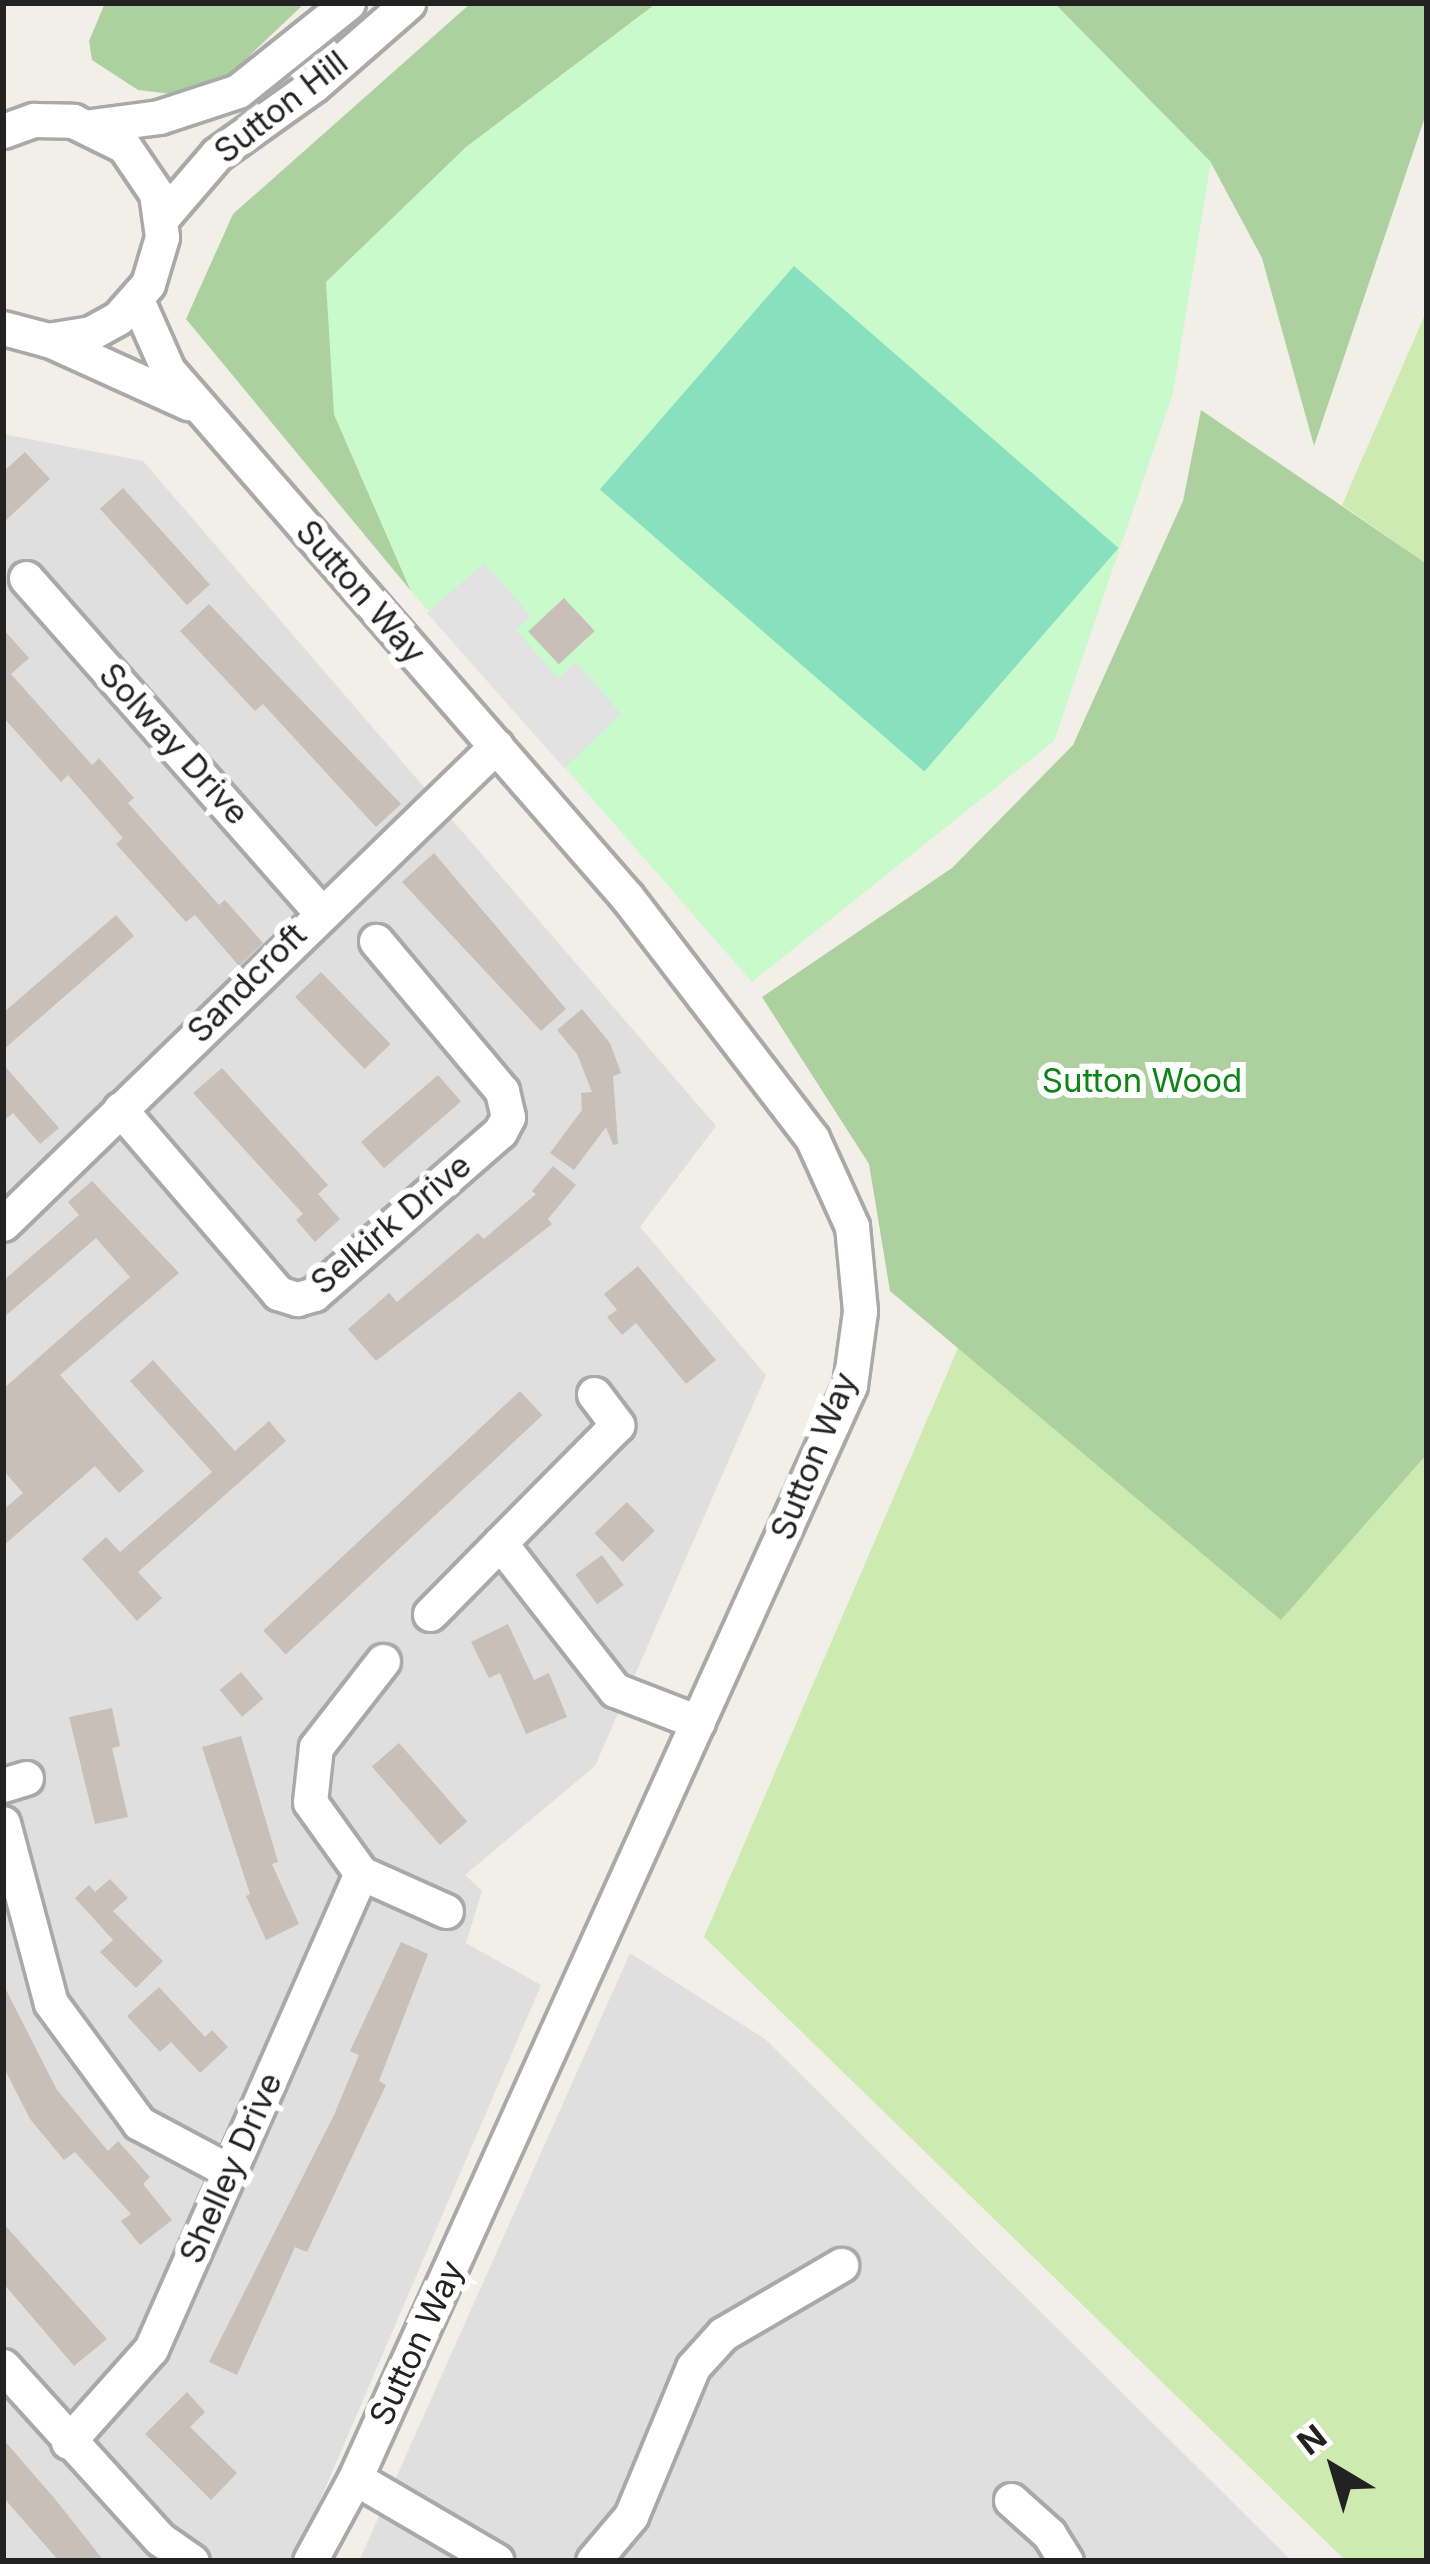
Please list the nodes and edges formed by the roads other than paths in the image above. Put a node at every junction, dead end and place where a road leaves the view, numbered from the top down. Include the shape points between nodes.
1 (348, 3) edge
2 (408, 3) edge
3 (3, 100) edge
4 (19, 126) edge
5 (91, 126) junction
6 (162, 218) junction
7 (137, 300) junction
8 (6, 332) edge
9 (48, 340) junction
10 (200, 410) junction
11 (26, 578) dead end
12 (496, 746) junction
13 (320, 911) junction
14 (376, 941) dead end
15 (120, 1109) junction
16 (3, 1224) edge
17 (594, 1394) dead end
18 (500, 1543) junction
19 (430, 1614) dead end
20 (383, 1661) dead end
21 (698, 1722) junction
22 (3, 1823) edge
23 (361, 1873) junction
24 (446, 1911) dead end
25 (229, 2171) junction
26 (799, 2246) dead end
27 (3, 2366) edge
28 (68, 2442) junction
29 (356, 2478) junction
30 (1011, 2500) dead end
31 (192, 2561) edge
32 (310, 2561) edge
33 (497, 2561) edge
34 (593, 2561) edge
35 (1066, 2561) edge

1 - 5 street, Sutton Hill via 238,91 159,117
2 - 6 street, Sutton Hill via 314,85 217,154
3 - 4 street
4 - 5 street, Sutton Hill
5 - 6 street via 138,160
6 - 7 street via 158,261
7 - 9 street via 91,332
7 - 10 street, Sutton Way via 168,370
8 - 9 street
9 - 10 street, Sutton Way
10 - 12 street, Sutton Way
11 - 13 street, Solway Drive
12 - 13 street, Sandcroft
12 - 21 street, Sutton Way via 627,897 812,1138 852,1226 860,1311 850,1385
13 - 15 street, Sandcroft
14 - 15 street, Selkirk Drive via 502,1091 508,1117 314,1294 278,1293
15 - 16 street, Sandcroft
17 - 18 street via 617,1425
18 - 19 street
18 - 21 street via 615,1690
20 - 23 street via 316,1747 310,1802
21 - 29 street, Sutton Way
22 - 25 street via 51,2003 139,2123
23 - 24 street
23 - 25 street, Shelley Drive
25 - 28 street, Shelley Drive via 151,2349
26 - 34 street via 827,2272 723,2334 693,2367 631,2516
27 - 28 street
28 - 31 street via 160,2540
29 - 32 street, Sutton Way
29 - 33 street
30 - 35 street

